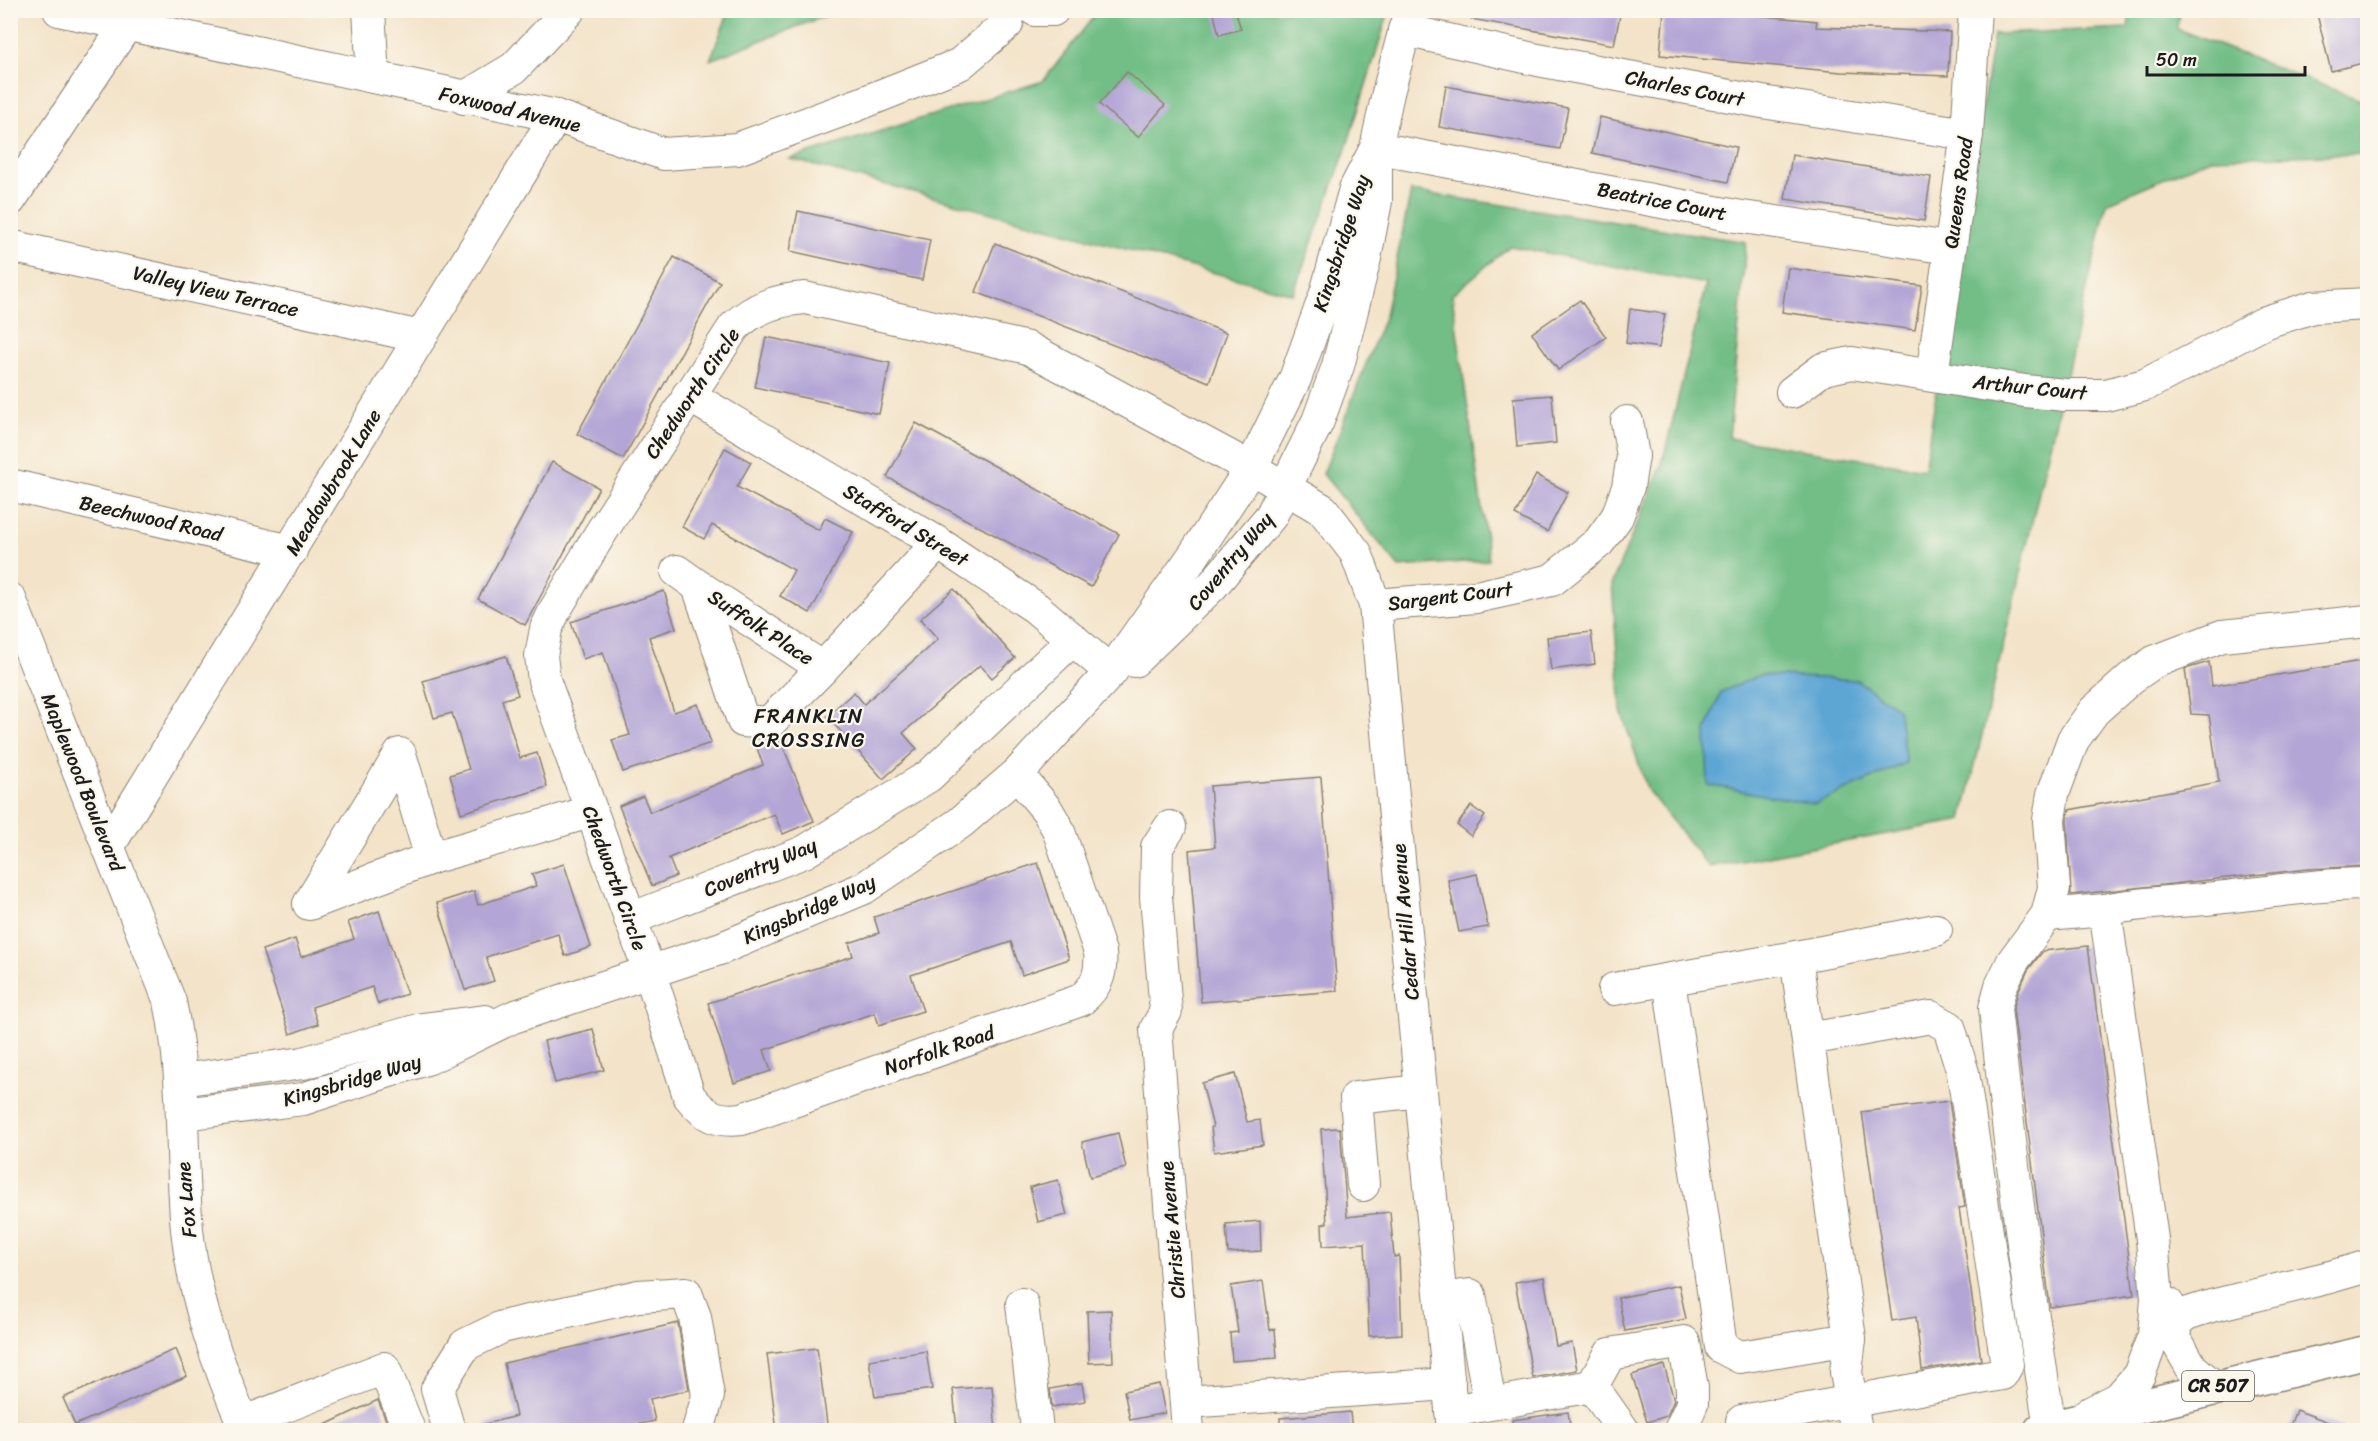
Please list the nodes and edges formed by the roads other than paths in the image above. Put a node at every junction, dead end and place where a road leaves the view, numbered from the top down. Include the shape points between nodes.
1 (60, 10) edge
2 (369, 10) edge
3 (569, 10) edge
4 (1035, 10) edge
5 (1053, 10) edge
6 (1975, 10) edge
7 (127, 17) edge
8 (1008, 17) edge
9 (1407, 20) edge
10 (373, 77) junction
11 (464, 98) junction
12 (556, 116) junction
13 (1967, 134) junction
14 (1376, 148) junction
15 (10, 200) edge
16 (10, 246) edge
17 (1949, 248) junction
18 (2367, 304) edge
19 (421, 337) junction
20 (1932, 375) junction
21 (1792, 392) dead end
22 (688, 395) junction
23 (1627, 422) dead end
24 (1251, 468) junction
25 (10, 485) edge
26 (1285, 488) junction
27 (938, 543) junction
28 (291, 550) junction
29 (10, 599) edge
30 (1375, 605) junction
31 (2367, 621) edge
32 (1073, 639) junction
33 (823, 668) junction
34 (1111, 672) junction
35 (1017, 774) junction
36 (590, 812) junction
37 (1170, 827) dead end
38 (108, 847) junction
39 (431, 858) junction
40 (2367, 884) edge
41 (2105, 910) junction
42 (2047, 915) junction
43 (630, 919) junction
44 (1936, 930) dead end
45 (1796, 957) junction
46 (155, 965) joint
47 (649, 970) junction
48 (1669, 980) junction
49 (1614, 989) dead end
50 (513, 1017) junction
51 (1809, 1039) junction
52 (181, 1080) junction
53 (1421, 1091) junction
54 (183, 1114) junction
55 (1363, 1185) dead end
56 (2152, 1239) junction
57 (2367, 1266) edge
58 (1441, 1299) junction
59 (1022, 1304) dead end
60 (2173, 1325) junction
61 (1850, 1340) junction
62 (2367, 1352) edge
63 (1592, 1386) junction
64 (2214, 1387) junction
65 (1490, 1403) junction
66 (1451, 1408) edge
67 (1187, 1416) edge
68 (1854, 1417) edge
69 (280, 1421) edge
70 (1743, 1422) dead end
71 (244, 1427) edge
72 (2053, 1427) edge
73 (409, 1431) edge
74 (449, 1431) edge
75 (698, 1431) edge
76 (1038, 1431) edge
77 (1623, 1431) edge
78 (1680, 1431) edge

1 - 7 street, Foxwood Avenue
2 - 10 street
3 - 11 street via 514,68
4 - 5 street
6 - 13 street, Queens Road
7 - 10 street, Foxwood Avenue
7 - 15 street
8 - 12 street, Foxwood Avenue via 960,64 737,149 664,154
9 - 13 street, Charles Court via 1538,60 1762,102
9 - 14 street, Kingsbridge Way
10 - 11 street, Foxwood Avenue
11 - 12 street, Foxwood Avenue
12 - 19 street, Meadowbrook Lane
13 - 17 street, Queens Road
14 - 17 street, Beatrice Court via 1736,216
14 - 24 street, Kingsbridge Way via 1355,189 1326,293 1295,379
14 - 26 street, Coventry Way via 1376,201 1338,366 1318,421
16 - 19 street, Valley View Terrace
17 - 20 street, Queens Road
18 - 20 street, Arthur Court via 2313,307 2266,322 2145,385 2106,395 2025,391
19 - 28 street, Meadowbrook Lane
20 - 21 street, Arthur Court via 1852,363 1823,369
22 - 24 street, Chedworth Circle via 742,320 759,308 805,298 1028,348
22 - 27 street, Stafford Street
22 - 36 street, Chedworth Circle via 600,534 546,629 541,656 544,680
23 - 30 street, Sargent Court via 1633,456 1628,487 1617,517 1599,542 1552,580 1476,597
24 - 26 street, Cedar Hill Avenue
24 - 34 street, Coventry Way
25 - 28 street, Beechwood Road
26 - 30 street, Cedar Hill Avenue via 1323,510 1356,553
26 - 34 street, Coventry Way via 1271,516 1212,586 1134,660
27 - 32 street, Stafford Street via 1036,608
27 - 33 street, Suffolk Place
28 - 38 street, Meadowbrook Lane
29 - 38 street, Maplewood Boulevard
30 - 53 street, Cedar Hill Avenue
31 - 42 street via 2222,636 2154,662 2094,711 2073,740 2053,794 2049,820 2054,888
32 - 34 street, Stafford Street
32 - 43 street, Coventry Way via 929,776 804,852
33 - 33 street, Suffolk Place via 769,723 742,721 688,579
34 - 35 street, Kingsbridge Way
35 - 47 street, Kingsbridge Way via 960,823 864,888 722,948
35 - 47 street, Norfolk Road via 1058,829 1100,952 1098,979 1080,1000 742,1119 726,1121 699,1109 689,1096
36 - 39 street
36 - 43 street, Chedworth Circle
37 - 67 street, Christie Avenue via 1157,847 1156,897 1166,1011 1156,1029
38 - 46 street, Maplewood Boulevard
39 - 39 street via 320,900 309,904 400,754
40 - 41 street
41 - 42 street
41 - 56 street
42 - 72 street via 2013,961 1995,1008 2037,1352
43 - 47 street, Chedworth Circle
44 - 45 street
45 - 48 street
45 - 51 street
46 - 52 street, Fox Lane via 170,1002
47 - 50 street, Kingsbridge Way
48 - 49 street
48 - 61 street via 1721,1347 1740,1357
50 - 52 street, Kingsbridge Way via 422,1029 303,1063
50 - 54 street, Kingsbridge Way via 429,1058 303,1099
51 - 61 street
51 - 68 street via 1932,1017 1949,1027 1963,1073 2007,1365 2001,1374
52 - 54 street, Fox Lane
53 - 55 street via 1356,1098
53 - 58 street, Cedar Hill Avenue
54 - 71 street, Fox Lane via 187,1232 196,1288
56 - 60 street
56 - 72 street via 2157,1308 2154,1335 2139,1376 2119,1398
57 - 60 street via 2186,1314
58 - 65 street via 1470,1295
58 - 66 street, Cedar Hill Avenue
59 - 76 street
60 - 64 street via 2176,1340 2192,1368
61 - 68 street via 1846,1372
62 - 64 main road, CR 507
63 - 65 street
63 - 77 street
63 - 78 street via 1610,1354 1684,1342 1692,1404
64 - 72 main road, CR 507
65 - 66 street
66 - 67 street
68 - 70 street
69 - 71 street
69 - 73 street via 384,1368
74 - 75 street via 437,1389 465,1345 502,1327 638,1296 686,1293 695,1317 708,1396

